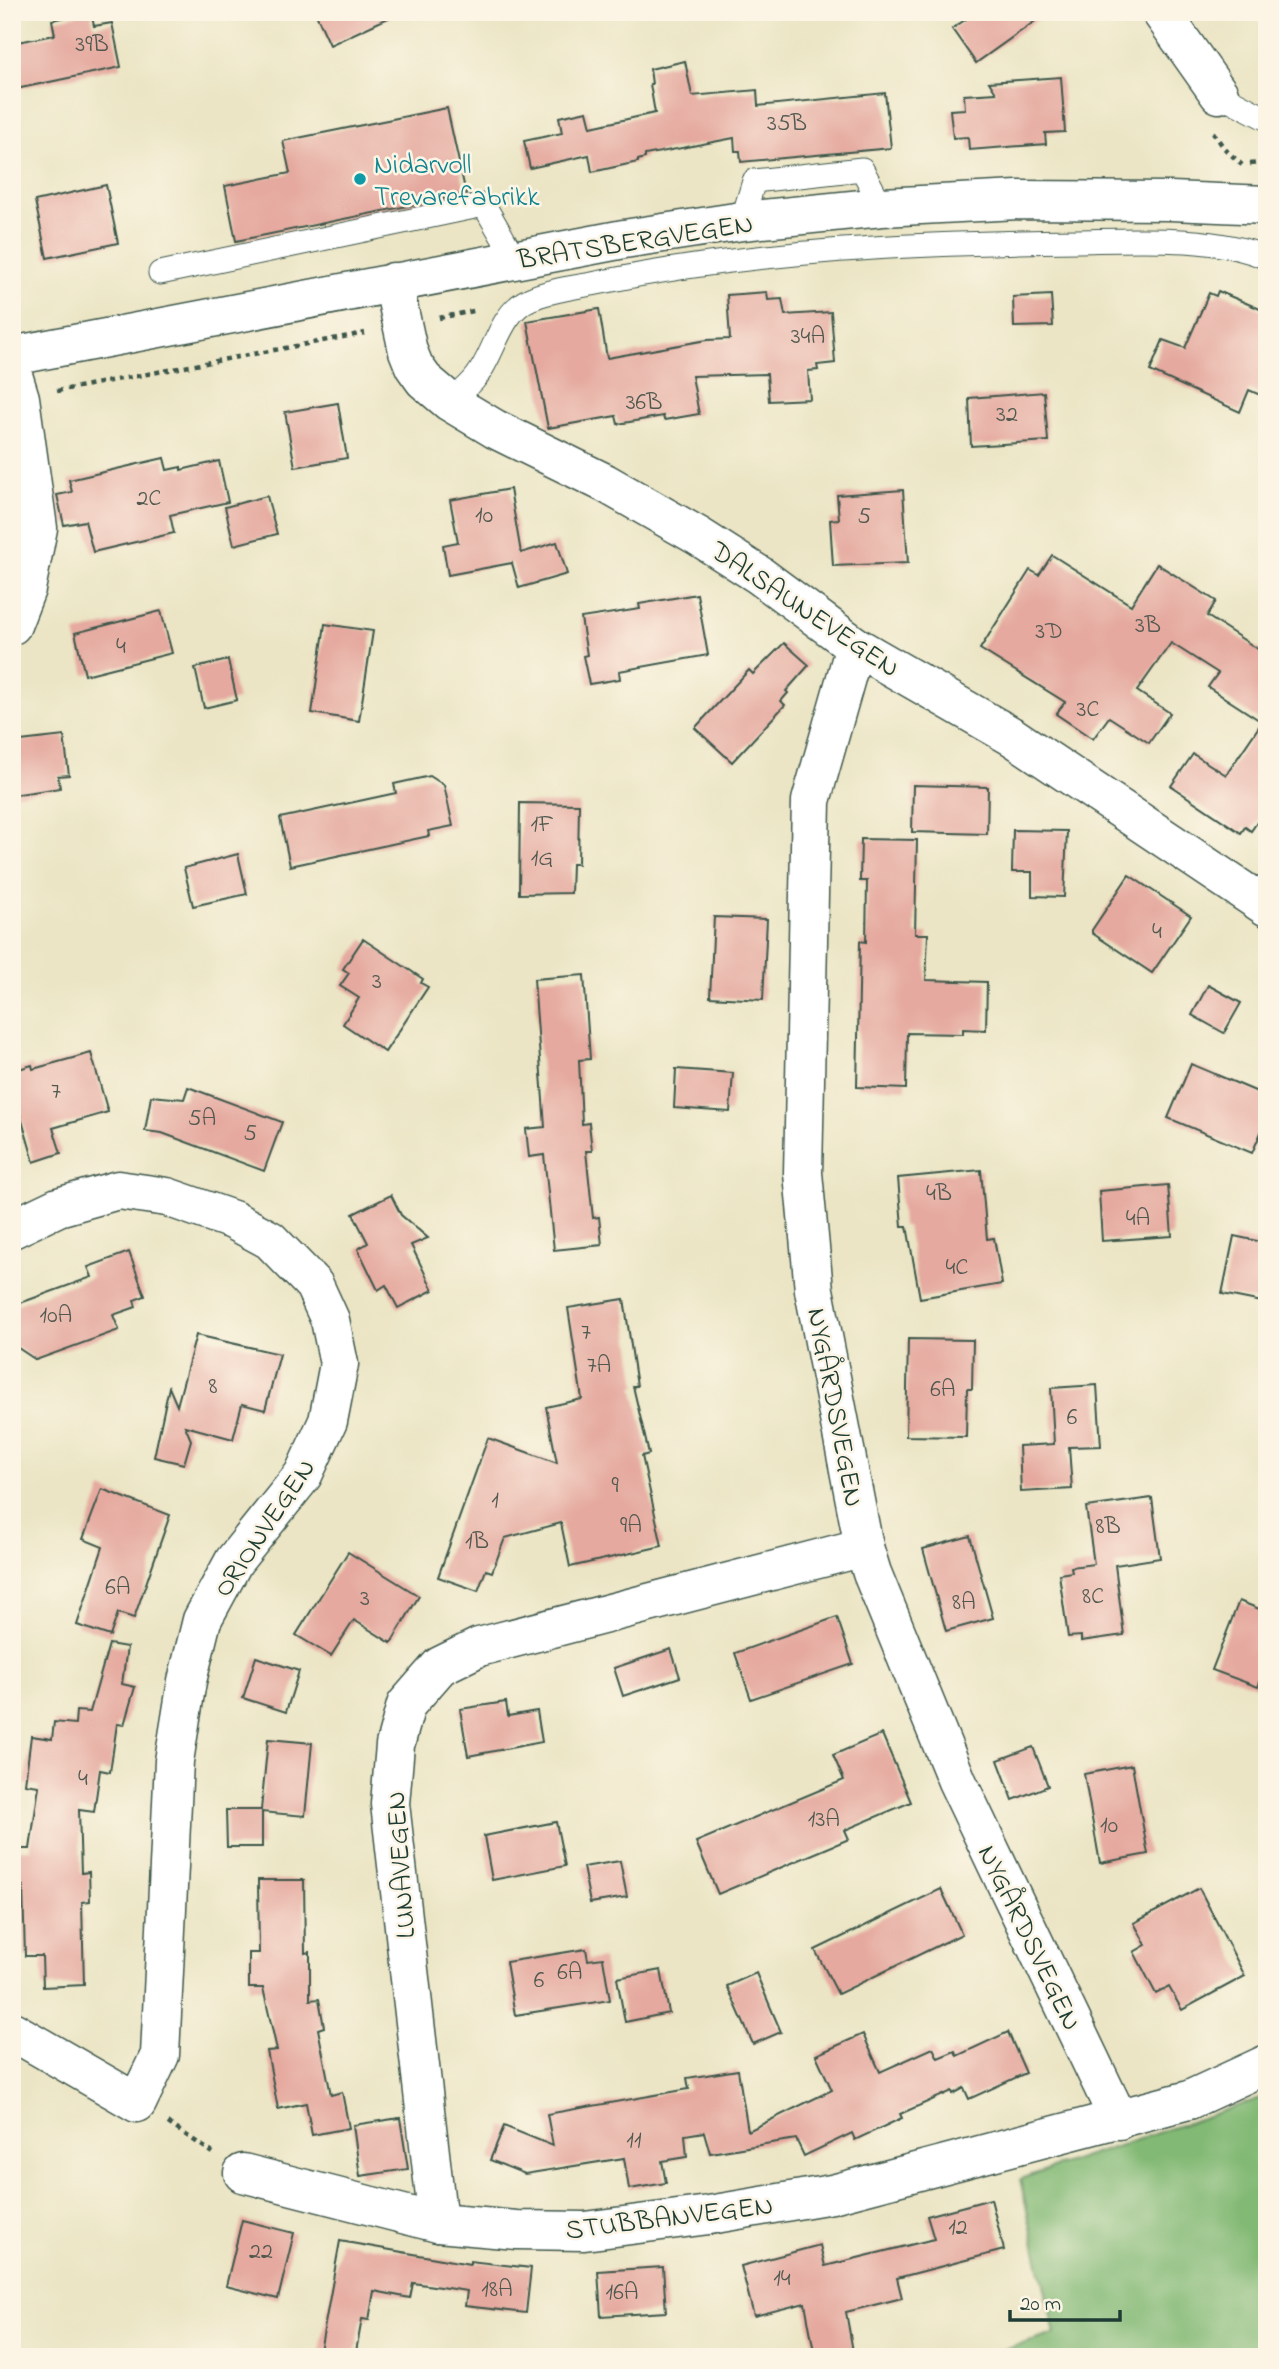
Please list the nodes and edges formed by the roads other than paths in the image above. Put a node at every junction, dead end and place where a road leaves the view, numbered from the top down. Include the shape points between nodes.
1 (1161, 12) edge
2 (1219, 94) joint
3 (1267, 119) edge
4 (1267, 205) edge
5 (1267, 258) edge
6 (515, 259) junction
7 (160, 273) dead end
8 (393, 282) junction
9 (12, 356) edge
10 (16, 385) edge
11 (450, 402) junction
12 (12, 625) edge
13 (855, 646) junction
14 (1267, 907) edge
15 (12, 1229) edge
16 (864, 1547) junction
17 (12, 2031) edge
18 (1267, 2064) edge
19 (1119, 2120) junction
20 (243, 2173) road end
21 (438, 2223) junction

1 - 2 street
2 - 3 lane
4 - 6 street, BRATSBERGVEGEN via 1018,200 882,207 742,221
5 - 11 lane via 1233,246 1122,240 854,248 705,263 527,300 509,317 478,375
6 - 7 lane via 484,205
6 - 8 street, BRATSBERGVEGEN
8 - 9 street, BRATSBERGVEGEN
8 - 11 street, DALSAUNEVEGEN via 414,366
10 - 12 street via 38,528 26,589
11 - 13 street, DALSAUNEVEGEN via 698,536 760,575
13 - 14 street, DALSAUNEVEGEN via 1013,737
13 - 16 street, NYGÅRDSVEGEN via 811,801 803,1173 814,1290
15 - 17 street, ORIONVEGEN via 58,1207 118,1190 167,1197 233,1220 270,1240 314,1285 330,1320 339,1364 328,1421 303,1475 234,1562 202,1620 174,1761 160,2055 137,2103
16 - 19 street, NYGÅRDSVEGEN via 957,1781
16 - 21 street, LUNAVEGEN via 479,1647 440,1665 406,1705 395,1745 390,1804
18 - 19 street, STUBBANVEGEN via 1189,2100
19 - 21 street, STUBBANVEGEN via 832,2194 709,2215 584,2231
20 - 21 street, STUBBANVEGEN

